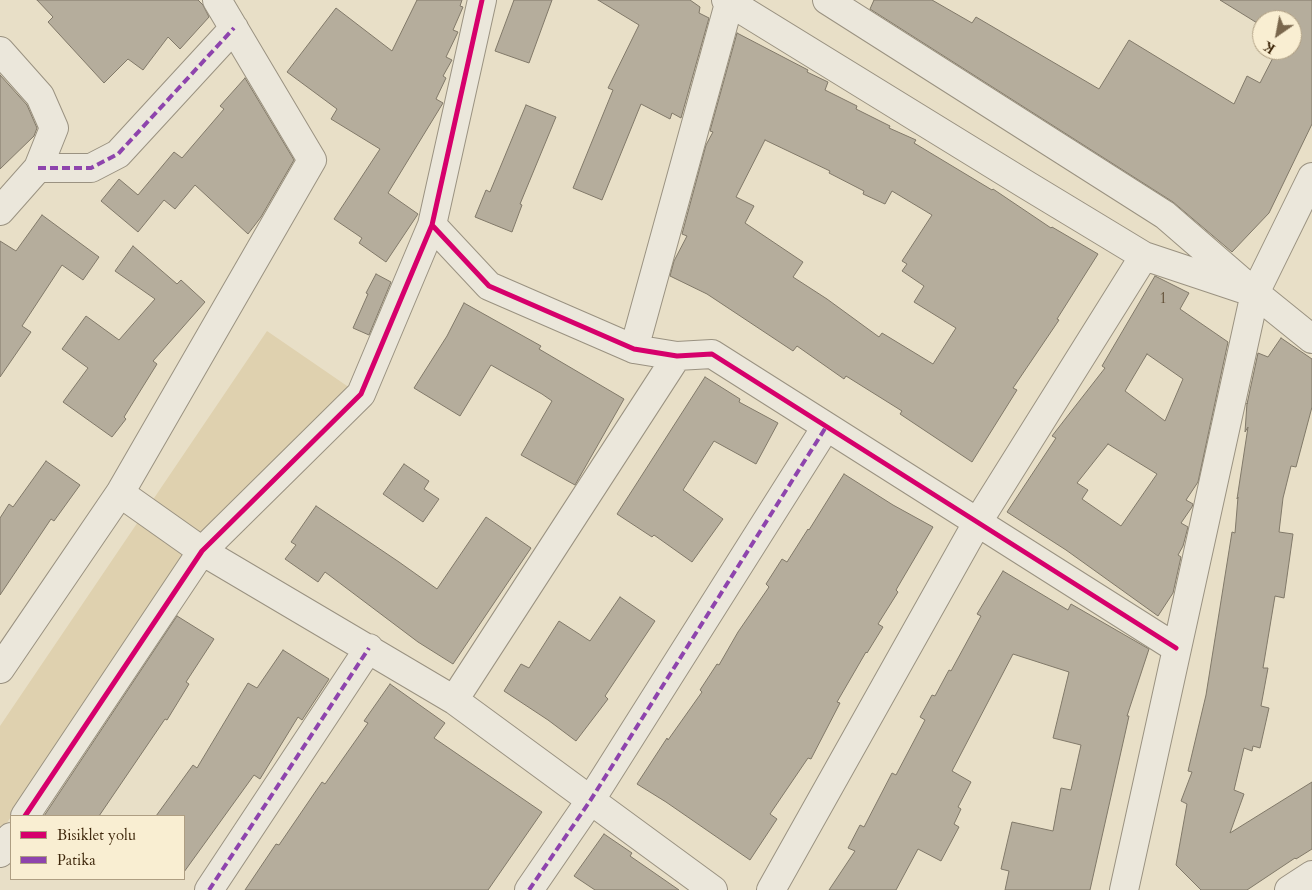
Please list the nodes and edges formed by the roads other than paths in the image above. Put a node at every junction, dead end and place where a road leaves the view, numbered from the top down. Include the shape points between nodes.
1 (217, 0) edge
2 (482, 0) edge
3 (827, 0) edge
4 (728, 1) edge
5 (234, 28) junction
6 (0, 51) edge
7 (38, 168) junction
8 (1312, 177) edge
9 (0, 211) edge
10 (432, 225) junction
11 (1144, 256) junction
12 (1255, 293) junction
13 (1312, 339) edge
14 (634, 349) junction
15 (677, 356) junction
16 (826, 427) junction
17 (120, 493) junction
18 (978, 523) junction
19 (202, 551) junction
20 (369, 648) junction
21 (1176, 648) junction
22 (0, 669) edge
23 (454, 700) junction
24 (590, 801) junction
25 (26, 815) edge
26 (10, 838) edge
27 (0, 853) edge
28 (1312, 876) edge
29 (209, 890) edge
30 (529, 890) edge
31 (713, 890) edge
32 (771, 890) edge
33 (1124, 890) edge
34 (1288, 890) edge

1 - 5 street
2 - 10 street
3 - 12 street via 1165,215
4 - 11 street
4 - 14 street
5 - 7 street via 118,154 91,168
5 - 17 street via 312,160
6 - 7 street via 40,96 54,128
7 - 9 street
8 - 12 street
10 - 14 street via 489,286
10 - 19 street via 361,394
11 - 12 street
11 - 18 street
12 - 13 street
12 - 21 street
14 - 15 street
15 - 16 street via 712,354
15 - 23 street
16 - 18 street
16 - 24 street
17 - 19 street
17 - 22 street
18 - 21 street
18 - 32 street
19 - 20 street
19 - 25 street
20 - 23 street
20 - 29 street
21 - 33 street
23 - 24 street
24 - 30 street
24 - 31 street
26 - 27 street
28 - 34 street

